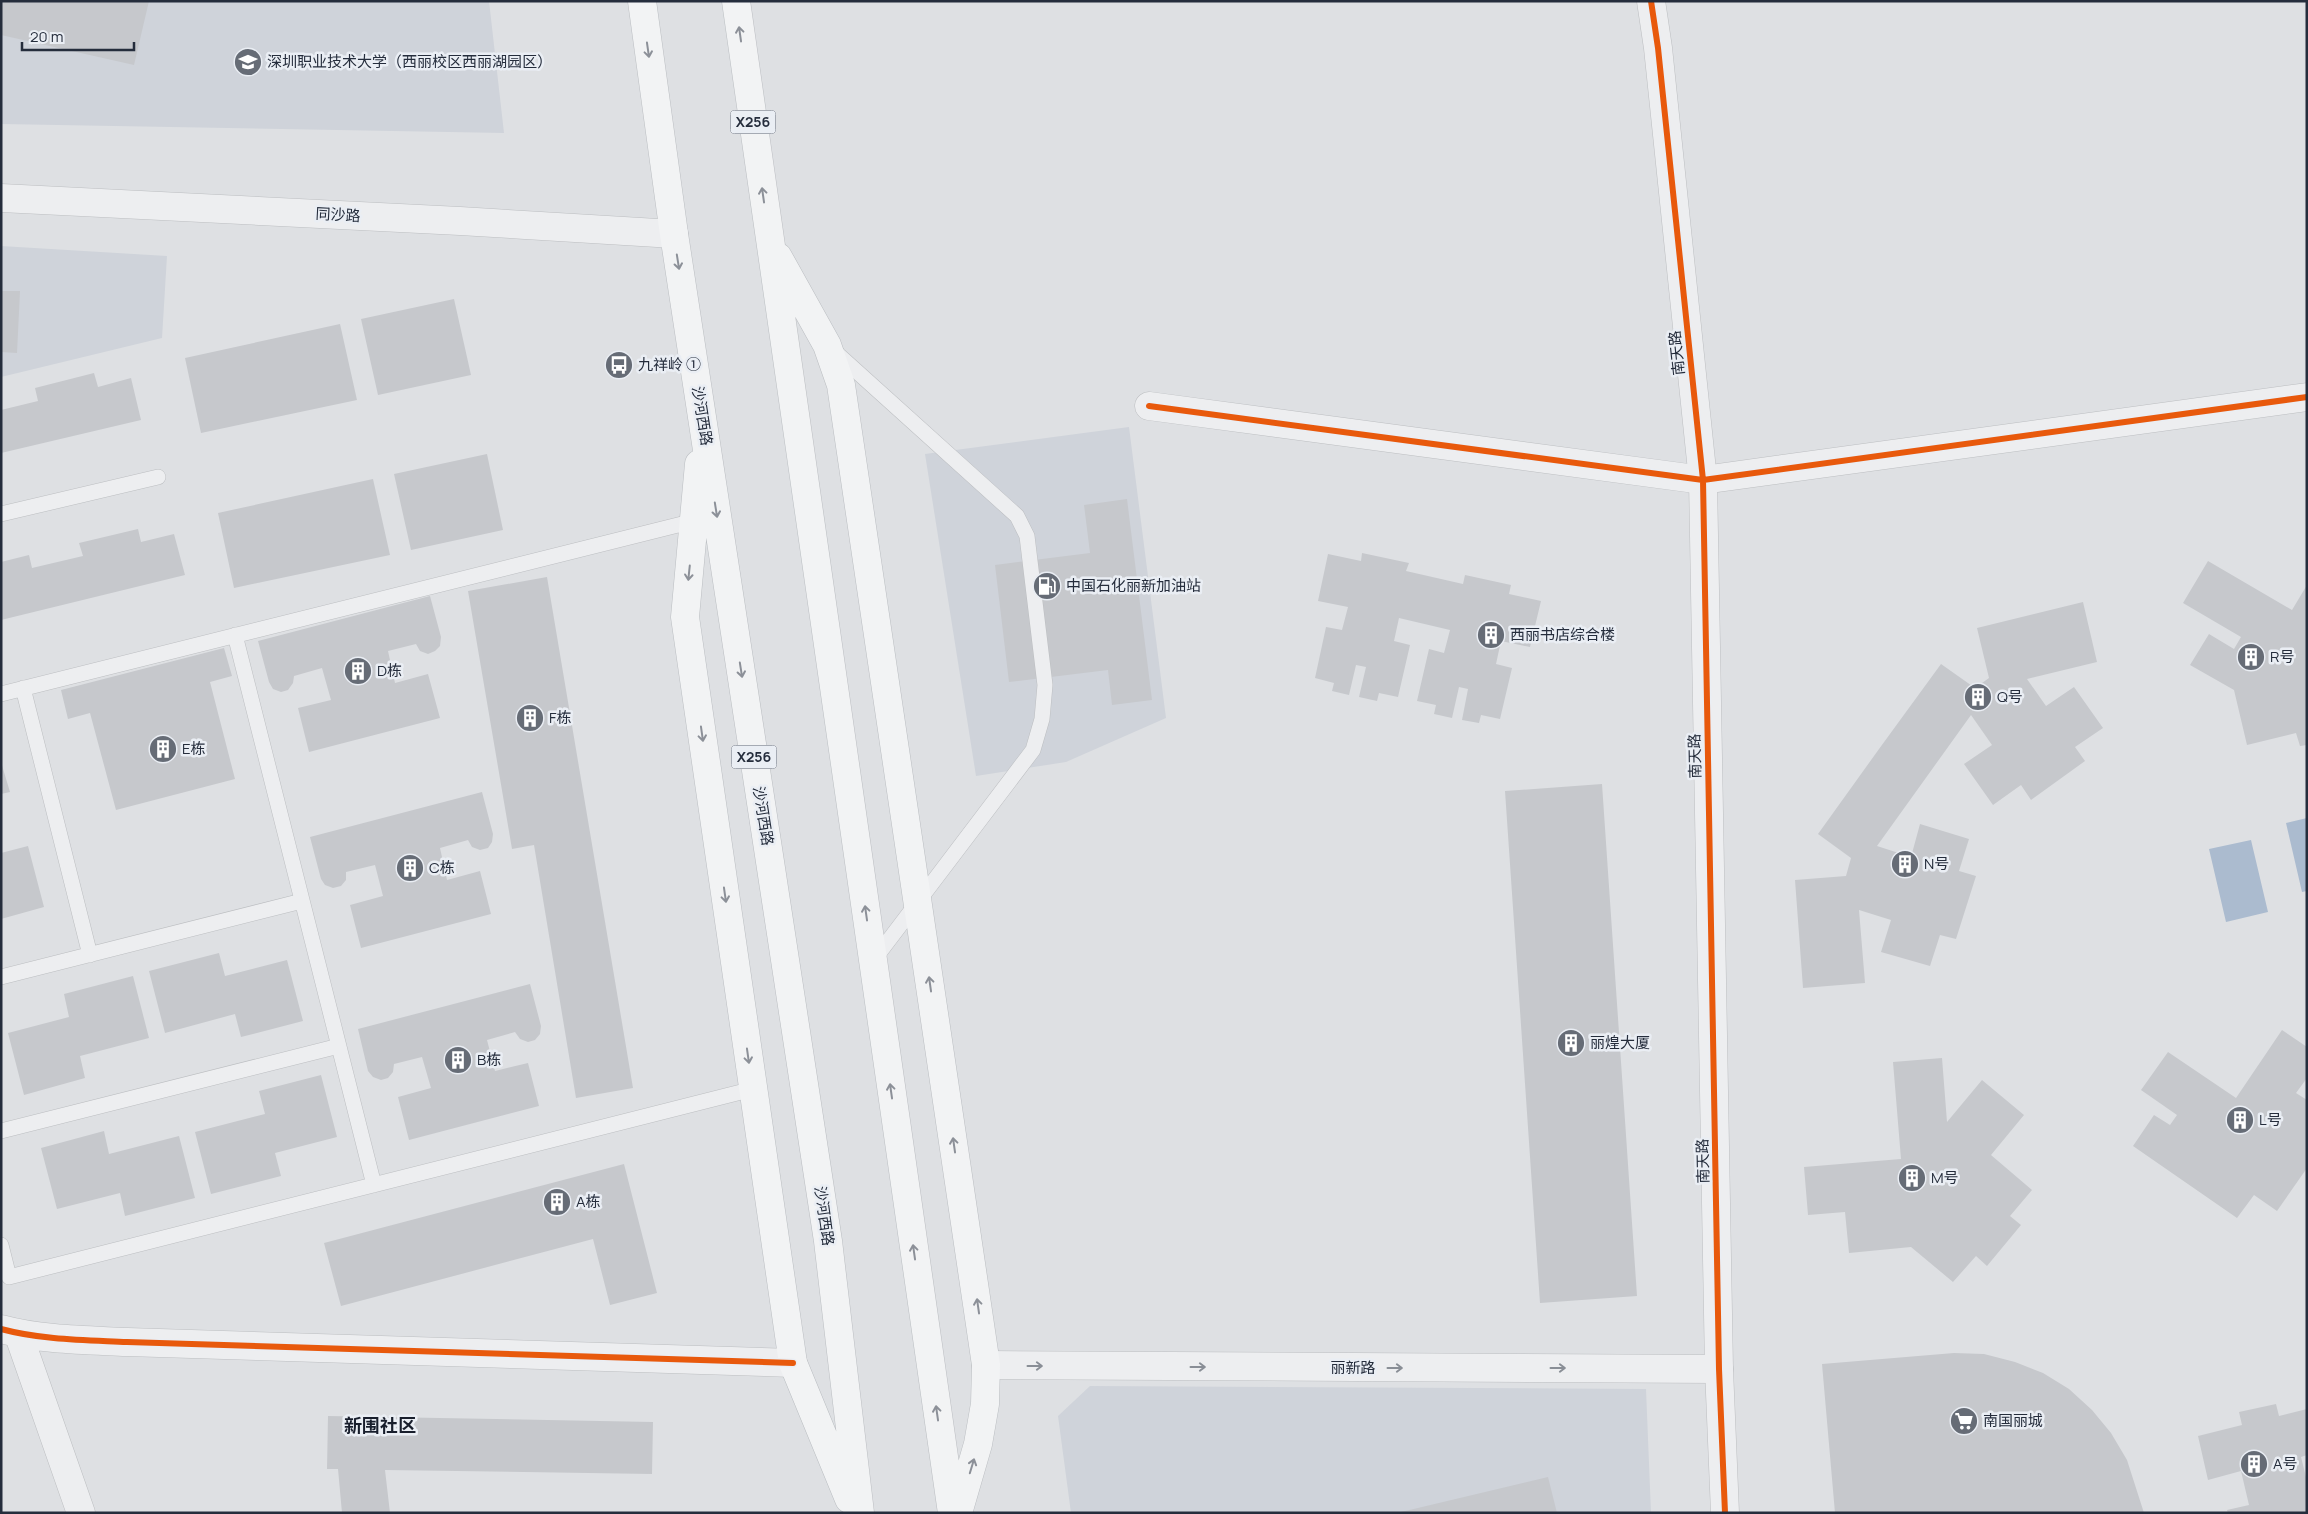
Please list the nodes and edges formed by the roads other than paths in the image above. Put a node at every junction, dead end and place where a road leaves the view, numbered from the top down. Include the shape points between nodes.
1 (642, 1) edge
2 (736, 1) edge
3 (1651, 1) edge
4 (1, 198) edge
5 (674, 234) junction
6 (770, 243) junction
7 (827, 345) junction
8 (2307, 397) edge
9 (1150, 406) dead end
10 (703, 420) junction
11 (158, 477) dead end
12 (1703, 480) junction
13 (1, 514) edge
14 (694, 520) junction
15 (235, 635) junction
16 (23, 688) junction
17 (1, 694) edge
18 (302, 901) junction
19 (918, 902) junction
20 (90, 954) junction
21 (873, 961) junction
22 (1, 977) edge
23 (339, 1046) junction
24 (753, 1089) junction
25 (1, 1131) edge
26 (374, 1185) junction
27 (1, 1245) edge
28 (10, 1331) edge
29 (792, 1363) junction
30 (986, 1365) junction
31 (1719, 1369) junction
32 (81, 1513) edge
33 (853, 1513) edge
34 (860, 1513) edge
35 (952, 1513) edge
36 (958, 1513) edge
37 (1725, 1513) edge

1 -> 5 main road, 沙河西路 / X256
6 -> 2 main road, X256
3 - 12 street, 南天路
4 - 5 street, 同沙路
5 -> 10 main road, 沙河西路 / X256
6 - 7 main road
21 -> 6 main road, X256
7 - 19 main road via 841,385
7 - 19 lane via 1017,516 1027,536 1045,685 1042,719 1033,750
8 - 12 street
9 - 12 street
10 - 14 main road
10 -> 34 main road, 沙河西路 / X256 via 828,1241
11 - 13 lane
12 - 31 street, 南天路
14 - 15 lane
14 -> 24 main road via 684,617
15 - 16 lane
15 - 18 lane
16 - 17 lane
16 - 20 lane
18 - 20 lane
18 - 23 lane
19 - 21 lane
30 -> 19 main road
20 - 22 lane
35 -> 21 main road, X256
23 - 25 lane
23 - 26 lane
24 - 26 lane
24 - 29 main road
26 - 27 lane via 9,1277
28 - 29 street via 66,1339 127,1342
28 - 32 street
29 - 33 main road
30 -> 31 street, 丽新路
36 -> 30 main road via 978,1444 985,1404
31 - 37 street, 南天路

